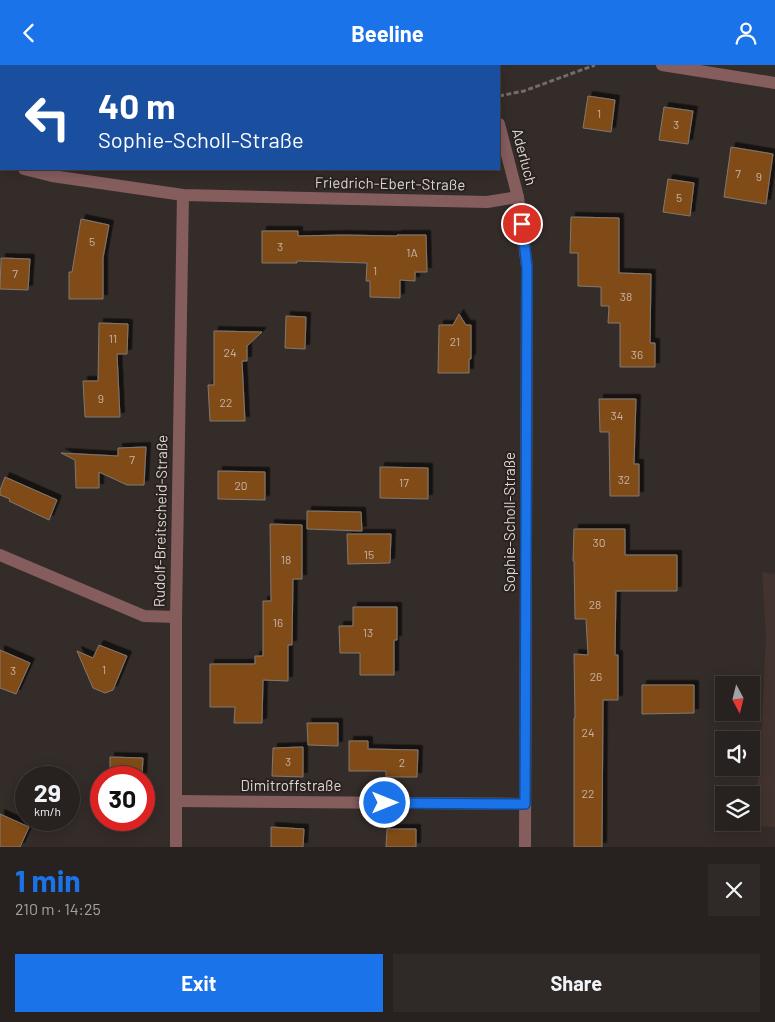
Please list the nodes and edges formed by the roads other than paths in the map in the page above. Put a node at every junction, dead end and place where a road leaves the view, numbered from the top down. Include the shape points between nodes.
1 (662, 65) edge
2 (775, 83) edge
3 (500, 128) edge
4 (28, 170) edge
5 (183, 195) junction
6 (518, 197) junction
7 (0, 555) edge
8 (176, 617) junction
9 (176, 801) junction
10 (525, 804) junction
11 (176, 847) edge
12 (525, 847) edge

1 - 2 street
3 - 6 street, Aderluch
4 - 5 street, Friedrich-Ebert-Straße
5 - 6 street, Friedrich-Ebert-Straße via 487,202
5 - 8 street, Rudolf-Breitscheid-Straße
6 - 10 street, Sophie-Scholl-Straße via 527,267
7 - 8 street via 144,616
8 - 9 street, Rudolf-Breitscheid-Straße
9 - 10 street, Dimitroffstraße
9 - 11 street, Rudolf-Breitscheid-Straße
10 - 12 street, Sophie-Scholl-Straße

